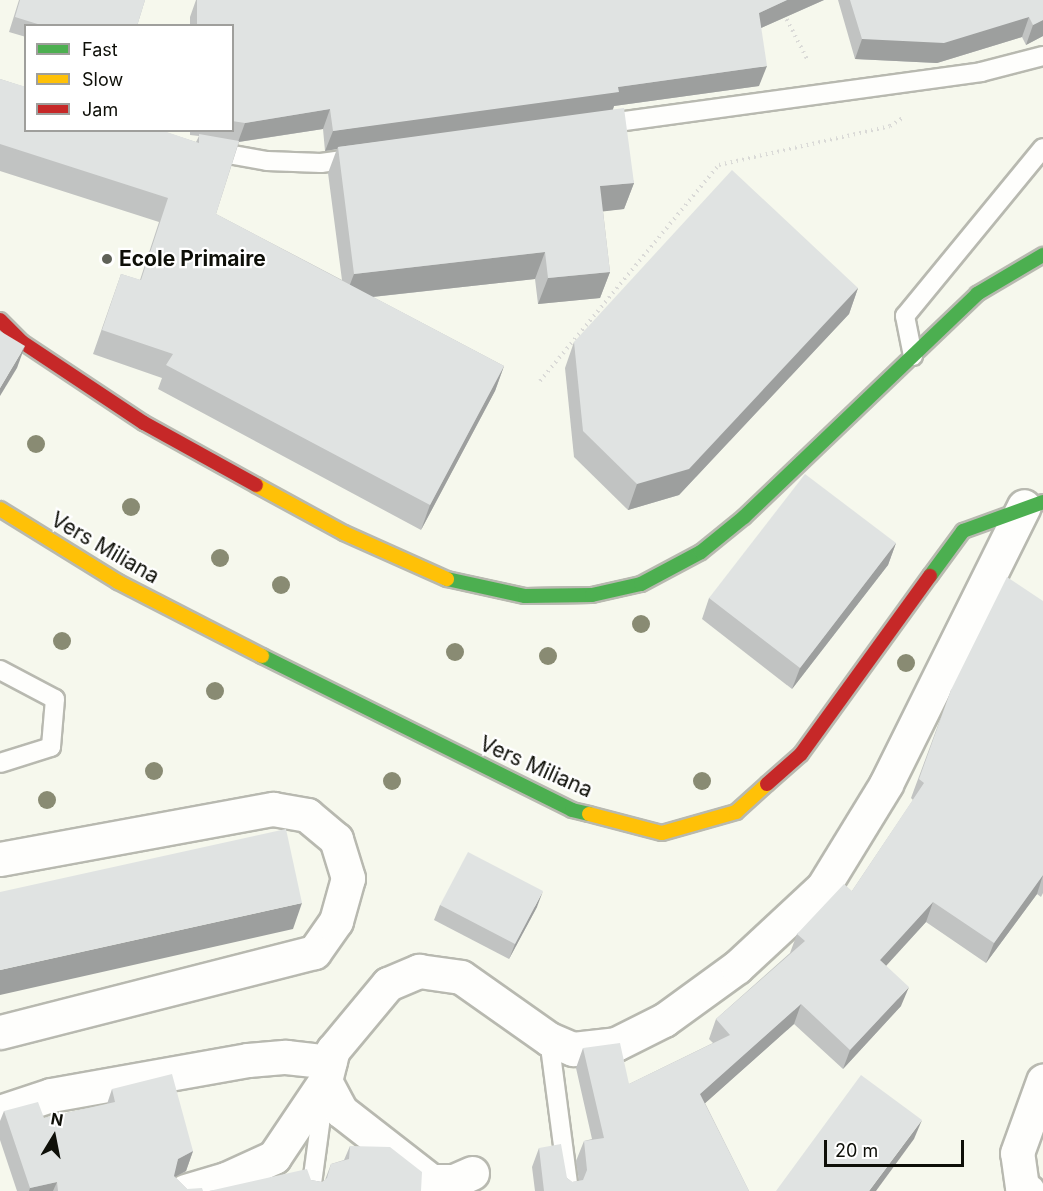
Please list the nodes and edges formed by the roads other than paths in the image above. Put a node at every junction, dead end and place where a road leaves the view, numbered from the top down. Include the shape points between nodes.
1 (1043, 56) edge
2 (588, 126) edge
3 (191, 147) edge
4 (1043, 148) edge
5 (379, 155) edge
6 (1043, 255) edge
7 (0, 320) edge
8 (914, 356) junction
9 (1034, 504) edge
10 (0, 509) edge
11 (0, 670) edge
12 (0, 763) edge
13 (0, 859) edge
14 (0, 1032) edge
15 (549, 1039) junction
16 (328, 1072) junction
17 (1043, 1081) edge
18 (0, 1112) edge
19 (472, 1173) dead end
20 (185, 1191) edge
21 (311, 1191) edge
22 (568, 1191) edge
23 (1028, 1191) edge

1 - 2 lane via 981,72
3 - 5 lane via 267,161 321,163
4 - 8 lane via 905,316
6 - 8 main road via 977,294
7 - 8 main road via 22,342 144,423 344,533 456,583 525,596 592,595 641,584 701,552 744,517
9 - 10 main road, Vers Miliana via 963,531 801,754 736,812 662,833 572,810 395,724 118,582
9 - 15 street via 886,784 823,887 737,967 664,1020 616,1044 573,1049
11 - 12 lane via 55,699 51,747
13 - 14 street via 273,809 307,815 336,839 348,878 336,921 314,952
15 - 16 street via 461,977 420,971 388,984 333,1050
15 - 22 lane
16 - 18 street via 286,1057 248,1060 51,1095
16 - 19 street via 341,1111 431,1181 454,1181
16 - 20 street via 274,1157 226,1179
16 - 21 lane
17 - 23 street via 1017,1153 1022,1187

